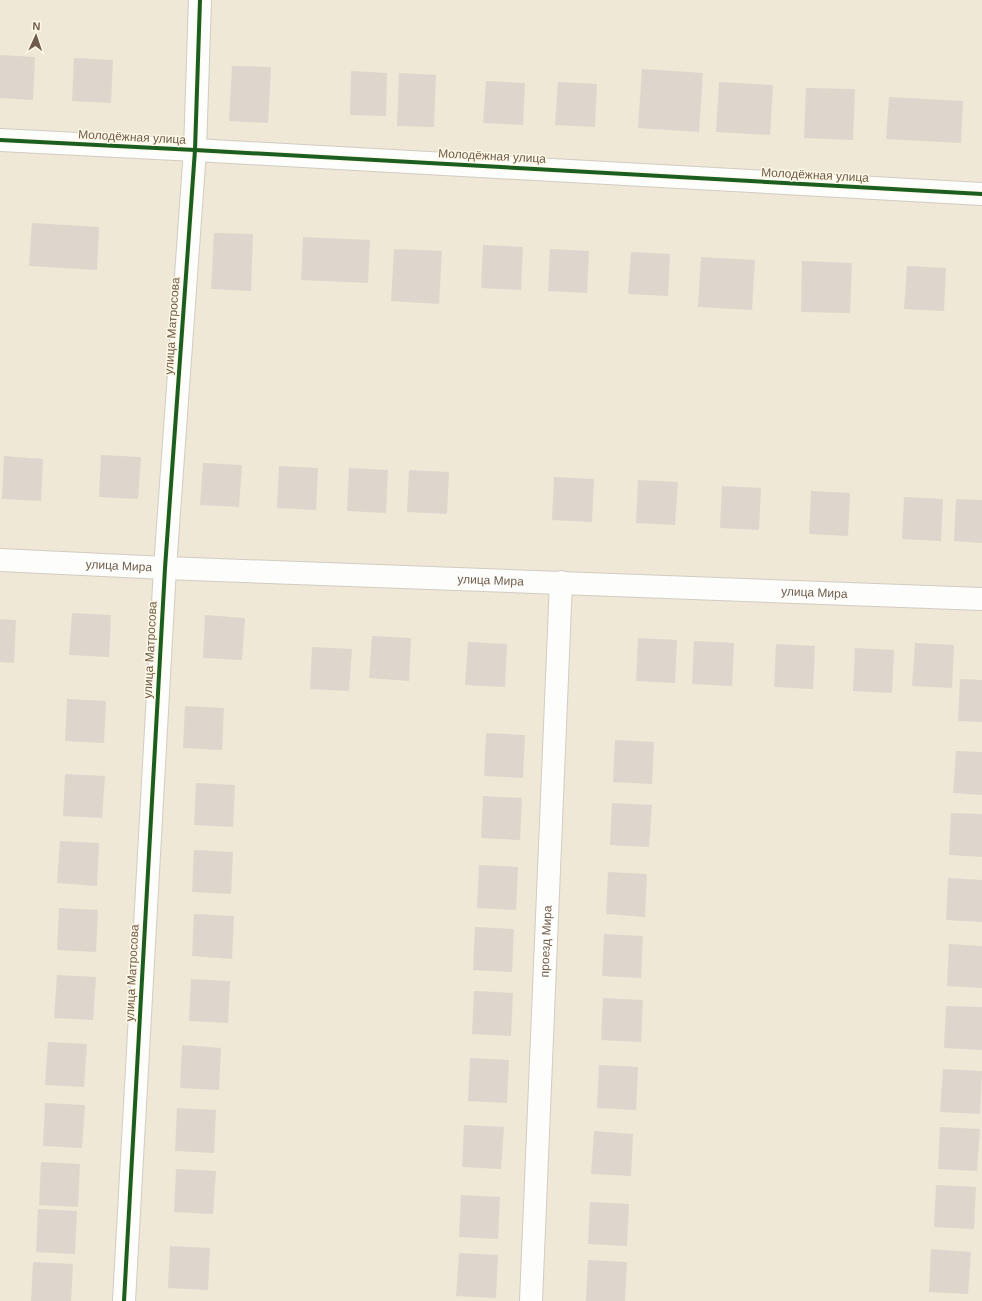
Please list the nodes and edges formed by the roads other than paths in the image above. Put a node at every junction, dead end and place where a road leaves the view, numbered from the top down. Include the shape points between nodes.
1 (200, 0) edge
2 (0, 140) edge
3 (195, 150) junction
4 (982, 194) edge
5 (0, 560) edge
6 (165, 568) junction
7 (560, 582) junction
8 (982, 599) edge
9 (124, 1301) edge
10 (531, 1301) edge

1 - 3 street, улица Матросова
2 - 3 street, Молодёжная улица
3 - 4 street, Молодёжная улица
3 - 6 street, улица Матросова
5 - 6 street, улица Мира
6 - 7 street, улица Мира
6 - 9 street, улица Матросова
7 - 8 street, улица Мира
7 - 10 street, проезд Мира

